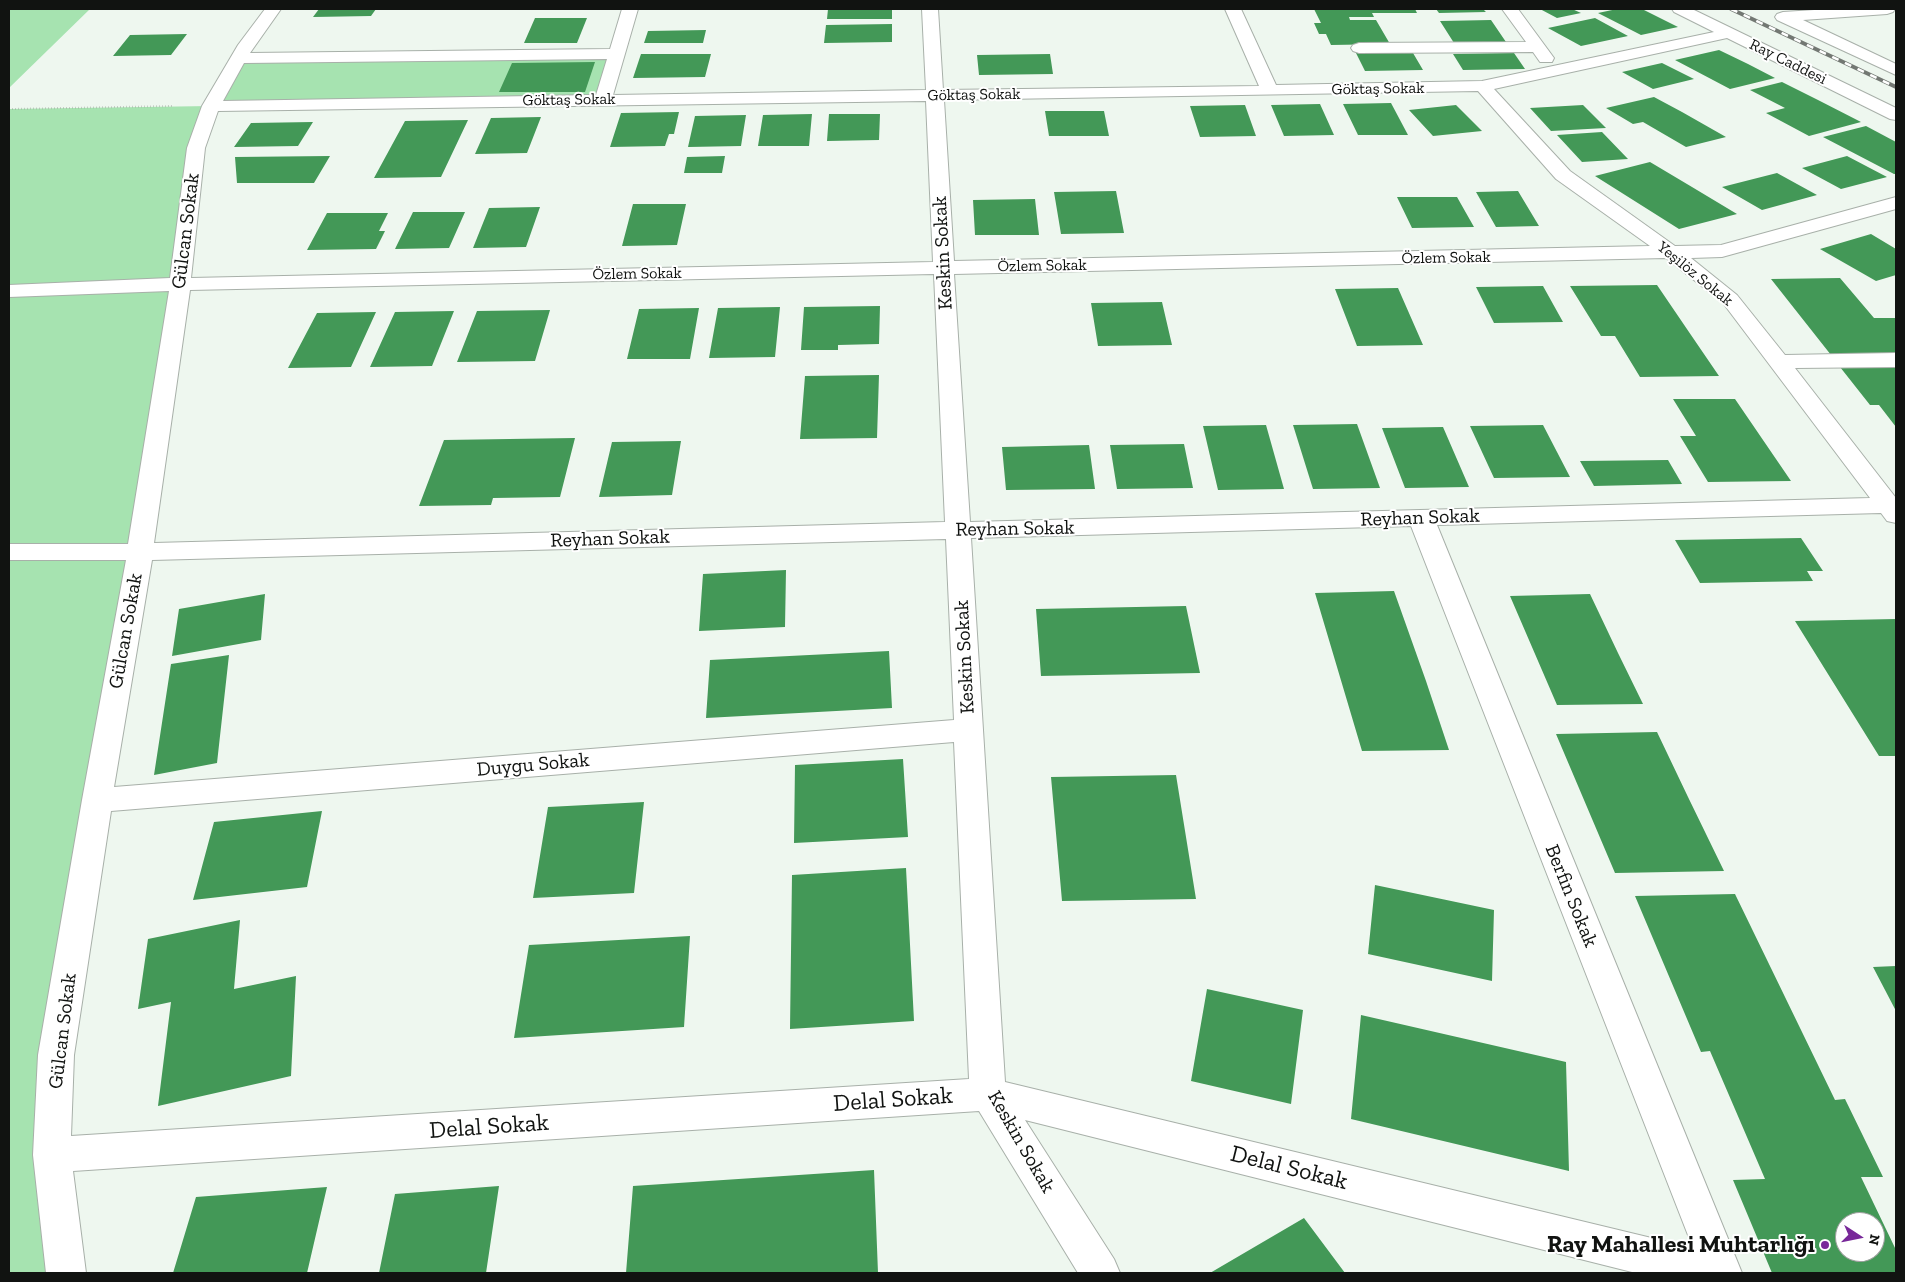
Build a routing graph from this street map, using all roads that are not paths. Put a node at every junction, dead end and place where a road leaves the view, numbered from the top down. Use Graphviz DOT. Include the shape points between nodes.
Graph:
graph roads {
  1 [pos="273,9"];
  2 [pos="630,9"];
  3 [pos="930,9"];
  4 [pos="1233,9"];
  5 [pos="1510,9"];
  6 [pos="1680,9"];
  7 [pos="1887,9"];
  8 [pos="1730,33"];
  9 [pos="1538,47"];
  10 [pos="1359,48"];
  11 [pos="1429,48"];
  12 [pos="617,54"];
  13 [pos="239,58"];
  14 [pos="1896,70"];
  15 [pos="1556,71"];
  16 [pos="1482,86"];
  17 [pos="1458,87"];
  18 [pos="1270,91"];
  19 [pos="935,96"];
  20 [pos="603,99"];
  21 [pos="212,106"];
  22 [pos="1896,115"];
  23 [pos="1896,204"];
  24 [pos="1672,254"];
  25 [pos="944,268"];
  26 [pos="180,284"];
  27 [pos="9,291"];
  28 [pos="1896,360"];
  29 [pos="1778,362"];
  30 [pos="1870,481"];
  31 [pos="1896,481"];
  32 [pos="1893,510"];
  33 [pos="1421,518"];
  34 [pos="958,530"];
  35 [pos="9,552"];
  36 [pos="140,552"];
  37 [pos="969,730"];
  38 [pos="97,800"];
  39 [pos="988,1094"];
  40 [pos="52,1156"];
  41 [pos="66,1273"];
  42 [pos="1100,1273"];
  43 [pos="1713,1273"];
  44 [pos="1722,1273"];
  1 -- 13 [label="street, Gülcan Sokak"];
  2 -- 12 [label="street"];
  3 -- 19 [label="street, Keskin Sokak"];
  4 -- 18 [label="street"];
  5 -- 9 [label="street"];
  6 -- 8 [label="street, Ray Caddesi"];
  7 -- 14 [label="street" via="1782,17"];
  8 -- 15 [label="street, Göktaş Sokak"];
  8 -- 22 [label="street, Ray Caddesi"];
  9 -- 11 [label="street"];
  9 -- 15 [label="street"];
  10 -- 11 [label="street"];
  11 -- 17 [label="street"];
  12 -- 13 [label="street"];
  12 -- 20 [label="street"];
  13 -- 21 [label="street, Gülcan Sokak"];
  15 -- 16 [label="street, Göktaş Sokak"];
  16 -- 17 [label="street, Göktaş Sokak"];
  16 -- 24 [label="street, Yeşilöz Sokak" via="1563,175"];
  17 -- 18 [label="street, Göktaş Sokak"];
  18 -- 19 [label="street, Göktaş Sokak"];
  19 -- 20 [label="street, Göktaş Sokak"];
  19 -- 25 [label="street, Keskin Sokak"];
  20 -- 21 [label="street, Göktaş Sokak"];
  21 -- 26 [label="street, Gülcan Sokak" via="196,148"];
  23 -- 24 [label="street, Özlem Sokak" via="1722,251"];
  24 -- 25 [label="street, Özlem Sokak"];
  24 -- 29 [label="street, Yeşilöz Sokak" via="1730,299"];
  25 -- 26 [label="street, Özlem Sokak"];
  25 -- 34 [label="street, Keskin Sokak"];
  26 -- 27 [label="street, Özlem Sokak"];
  26 -- 36 [label="street, Gülcan Sokak"];
  28 -- 29 [label="street"];
  29 -- 30 [label="street, Yeşilöz Sokak"];
  30 -- 31 [label="street"];
  30 -- 32 [label="street, Yeşilöz Sokak"];
  32 -- 33 [label="street, Reyhan Sokak"];
  33 -- 34 [label="street, Reyhan Sokak"];
  33 -- 44 [label="street, Berfin Sokak"];
  34 -- 36 [label="street, Reyhan Sokak"];
  34 -- 37 [label="street, Keskin Sokak"];
  35 -- 36 [label="street, Reyhan Sokak"];
  36 -- 38 [label="street, Gülcan Sokak"];
  37 -- 38 [label="street, Duygu Sokak"];
  37 -- 39 [label="street, Keskin Sokak"];
  38 -- 40 [label="street, Gülcan Sokak" via="56,1055"];
  39 -- 40 [label="street, Delal Sokak"];
  39 -- 42 [label="street, Keskin Sokak"];
  39 -- 43 [label="street, Delal Sokak"];
  40 -- 41 [label="street, Gülcan Sokak"];
}
